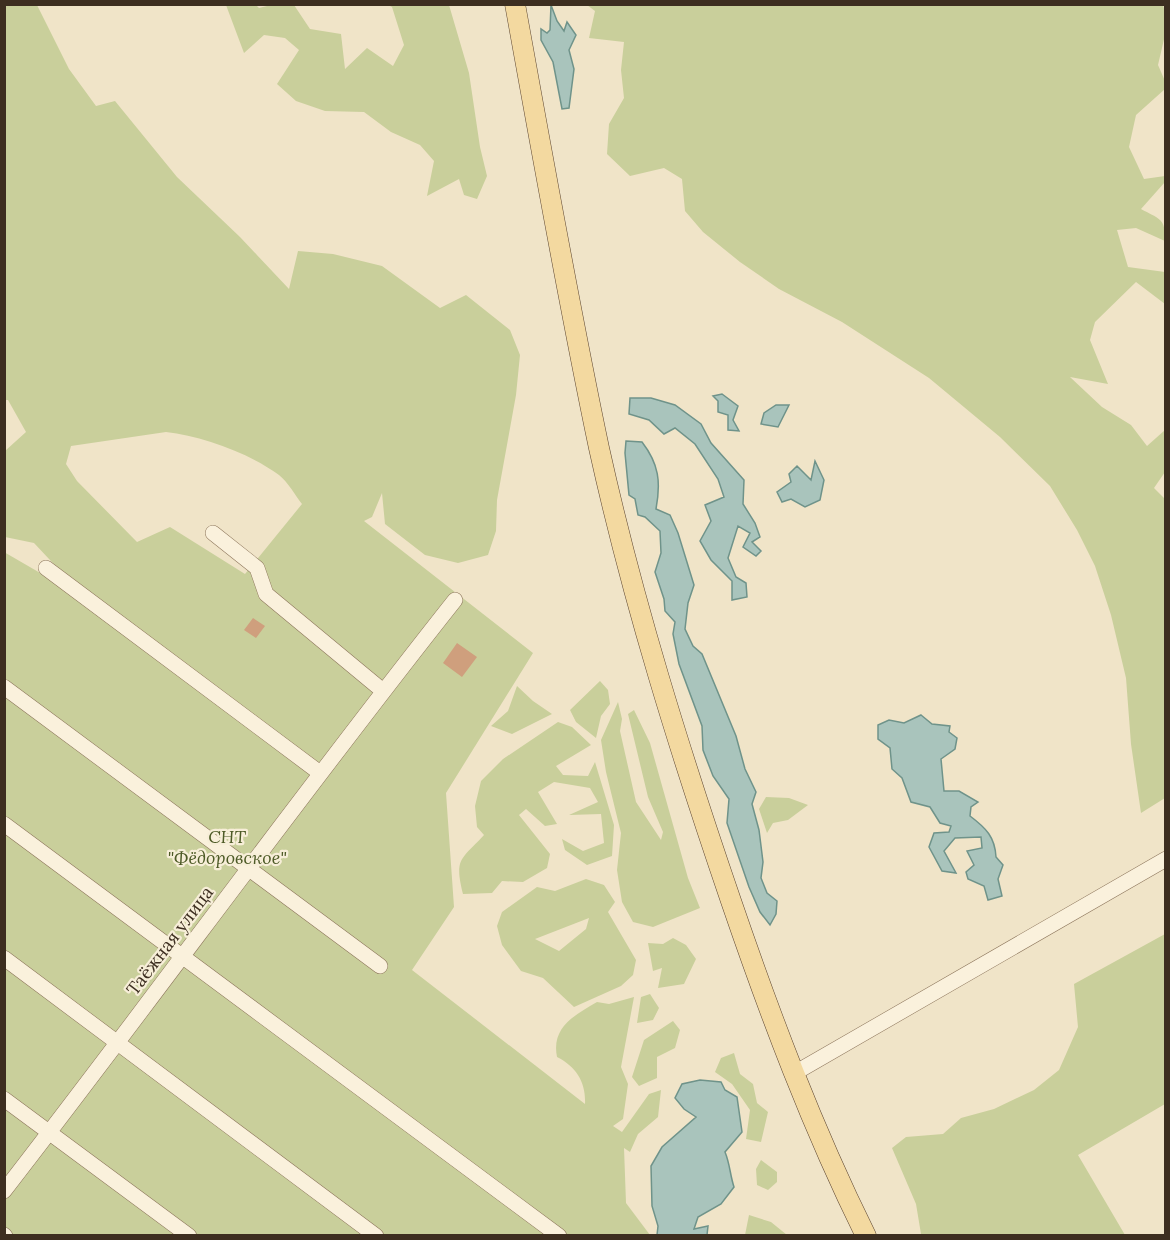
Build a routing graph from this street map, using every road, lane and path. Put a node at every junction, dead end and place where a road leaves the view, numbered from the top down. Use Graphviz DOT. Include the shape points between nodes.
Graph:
graph roads {
  1 [pos="515,4"];
  2 [pos="213,533"];
  3 [pos="46,568"];
  4 [pos="455,600"];
  5 [pos="4,687"];
  6 [pos="383,691"];
  7 [pos="320,773"];
  8 [pos="4,824"];
  9 [pos="1166,859"];
  10 [pos="250,869"];
  11 [pos="182,957"];
  12 [pos="4,958"];
  13 [pos="380,966"];
  14 [pos="118,1043"];
  15 [pos="793,1074"];
  16 [pos="4,1099"];
  17 [pos="50,1132"];
  18 [pos="4,1191"];
  19 [pos="189,1236"];
  20 [pos="376,1236"];
  21 [pos="559,1236"];
  22 [pos="866,1236"];
  1 -- 15 [label="main road" via="600,450 648,642 707,830"];
  2 -- 6 [label="street" via="257,568 267,594"];
  3 -- 7 [label="street"];
  4 -- 6 [label="street, Таёжная улица"];
  5 -- 10 [label="street"];
  6 -- 7 [label="street, Таёжная улица"];
  7 -- 10 [label="street, Таёжная улица"];
  8 -- 11 [label="street"];
  9 -- 15 [label="street"];
  10 -- 11 [label="street, Таёжная улица"];
  10 -- 13 [label="street"];
  11 -- 14 [label="street, Таёжная улица"];
  11 -- 21 [label="street"];
  12 -- 14 [label="street"];
  14 -- 17 [label="street, Таёжная улица"];
  14 -- 20 [label="street"];
  15 -- 22 [label="main road"];
  16 -- 17 [label="street"];
  17 -- 18 [label="street, Таёжная улица"];
  17 -- 19 [label="street"];
}
